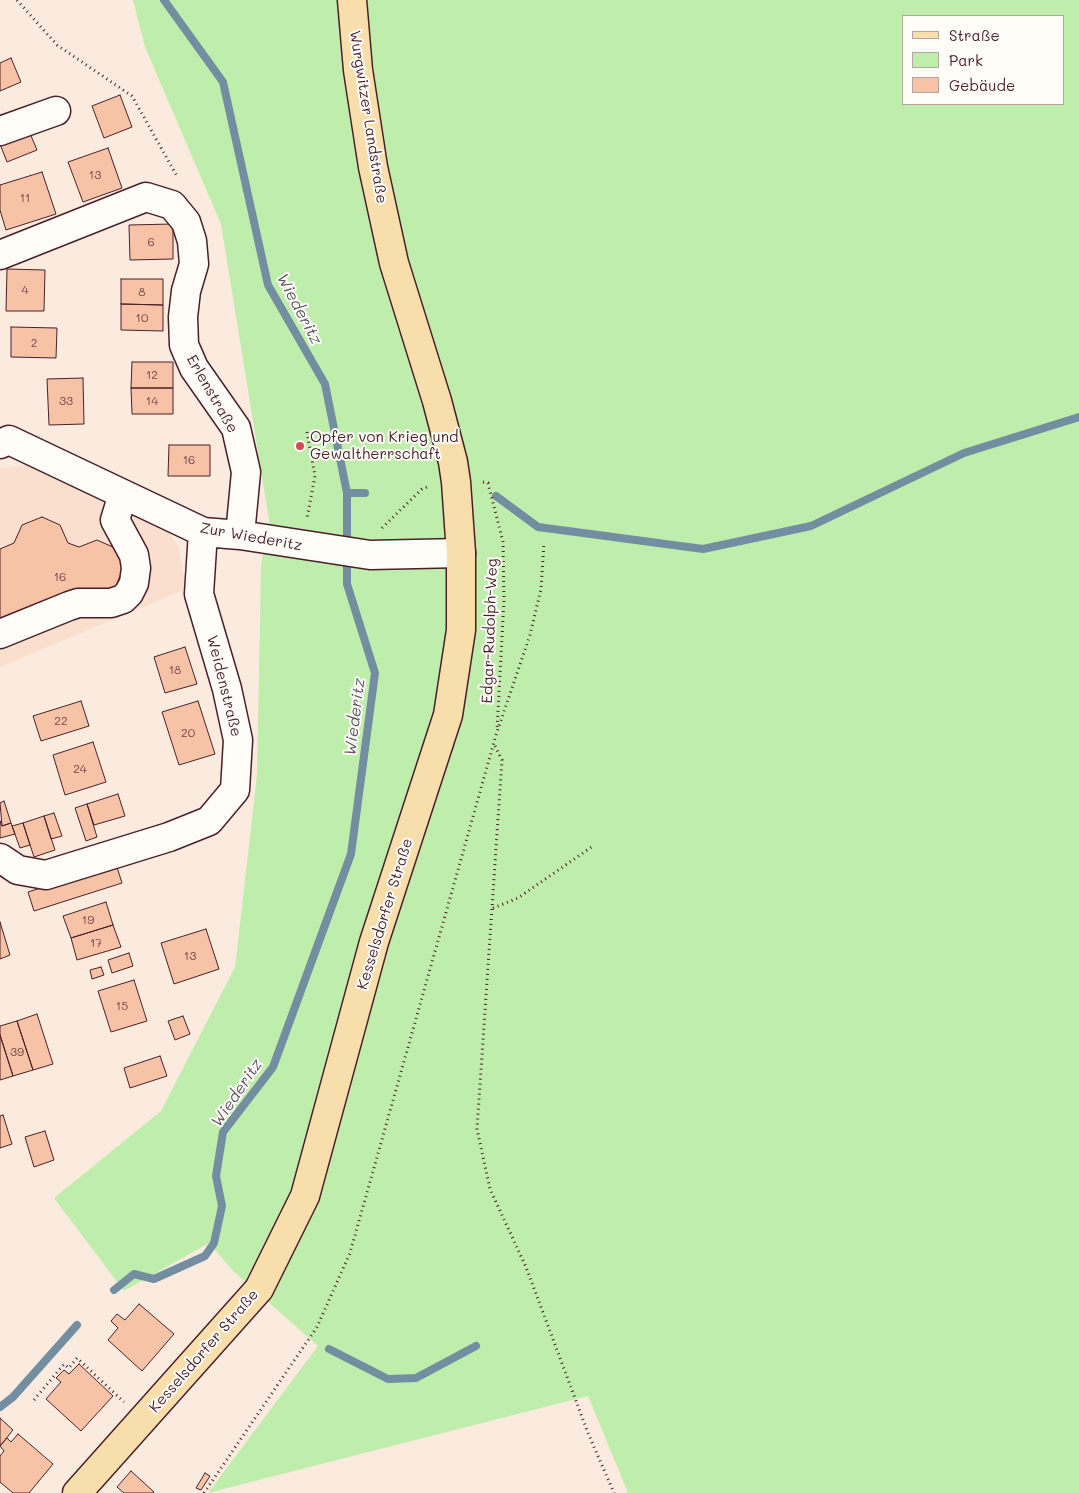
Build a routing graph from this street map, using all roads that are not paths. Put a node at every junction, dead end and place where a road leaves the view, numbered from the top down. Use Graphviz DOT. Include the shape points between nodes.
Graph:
graph roads {
  1 [pos="352,0"];
  2 [pos="56,111"];
  3 [pos="0,131"];
  4 [pos="0,255"];
  5 [pos="394,264"];
  6 [pos="3,434"];
  7 [pos="123,494"];
  8 [pos="203,532"];
  9 [pos="240,535"];
  10 [pos="461,553"];
  11 [pos="0,634"];
  12 [pos="0,858"];
  13 [pos="77,1493"];
  1 -- 5 [label="main road, Wurgwitzer Landstraße" via="358,70 373,167"];
  2 -- 3 [label="street"];
  4 -- 9 [label="street, Erlenstraße" via="146,197 172,204 186,222 194,264 186,291 184,344 194,368 236,428 246,472"];
  5 -- 10 [label="main road, Kesselsdorfer Straße" via="453,462"];
  6 -- 7 [label="street, Zur Wiederitz"];
  7 -- 8 [label="street, Zur Wiederitz"];
  7 -- 11 [label="street" via="115,520 134,556 135,576 129,594 111,603 69,606"];
  8 -- 9 [label="street, Zur Wiederitz"];
  8 -- 12 [label="street, Weidenstraße" via="199,594 227,689 238,740 235,790 209,821 169,837 46,875 18,870"];
  9 -- 10 [label="street, Zur Wiederitz" via="320,549 374,543"];
  10 -- 13 [label="main road, Kesselsdorfer Straße" via="460,630 448,715 374,942 305,1196 259,1289"];
}
